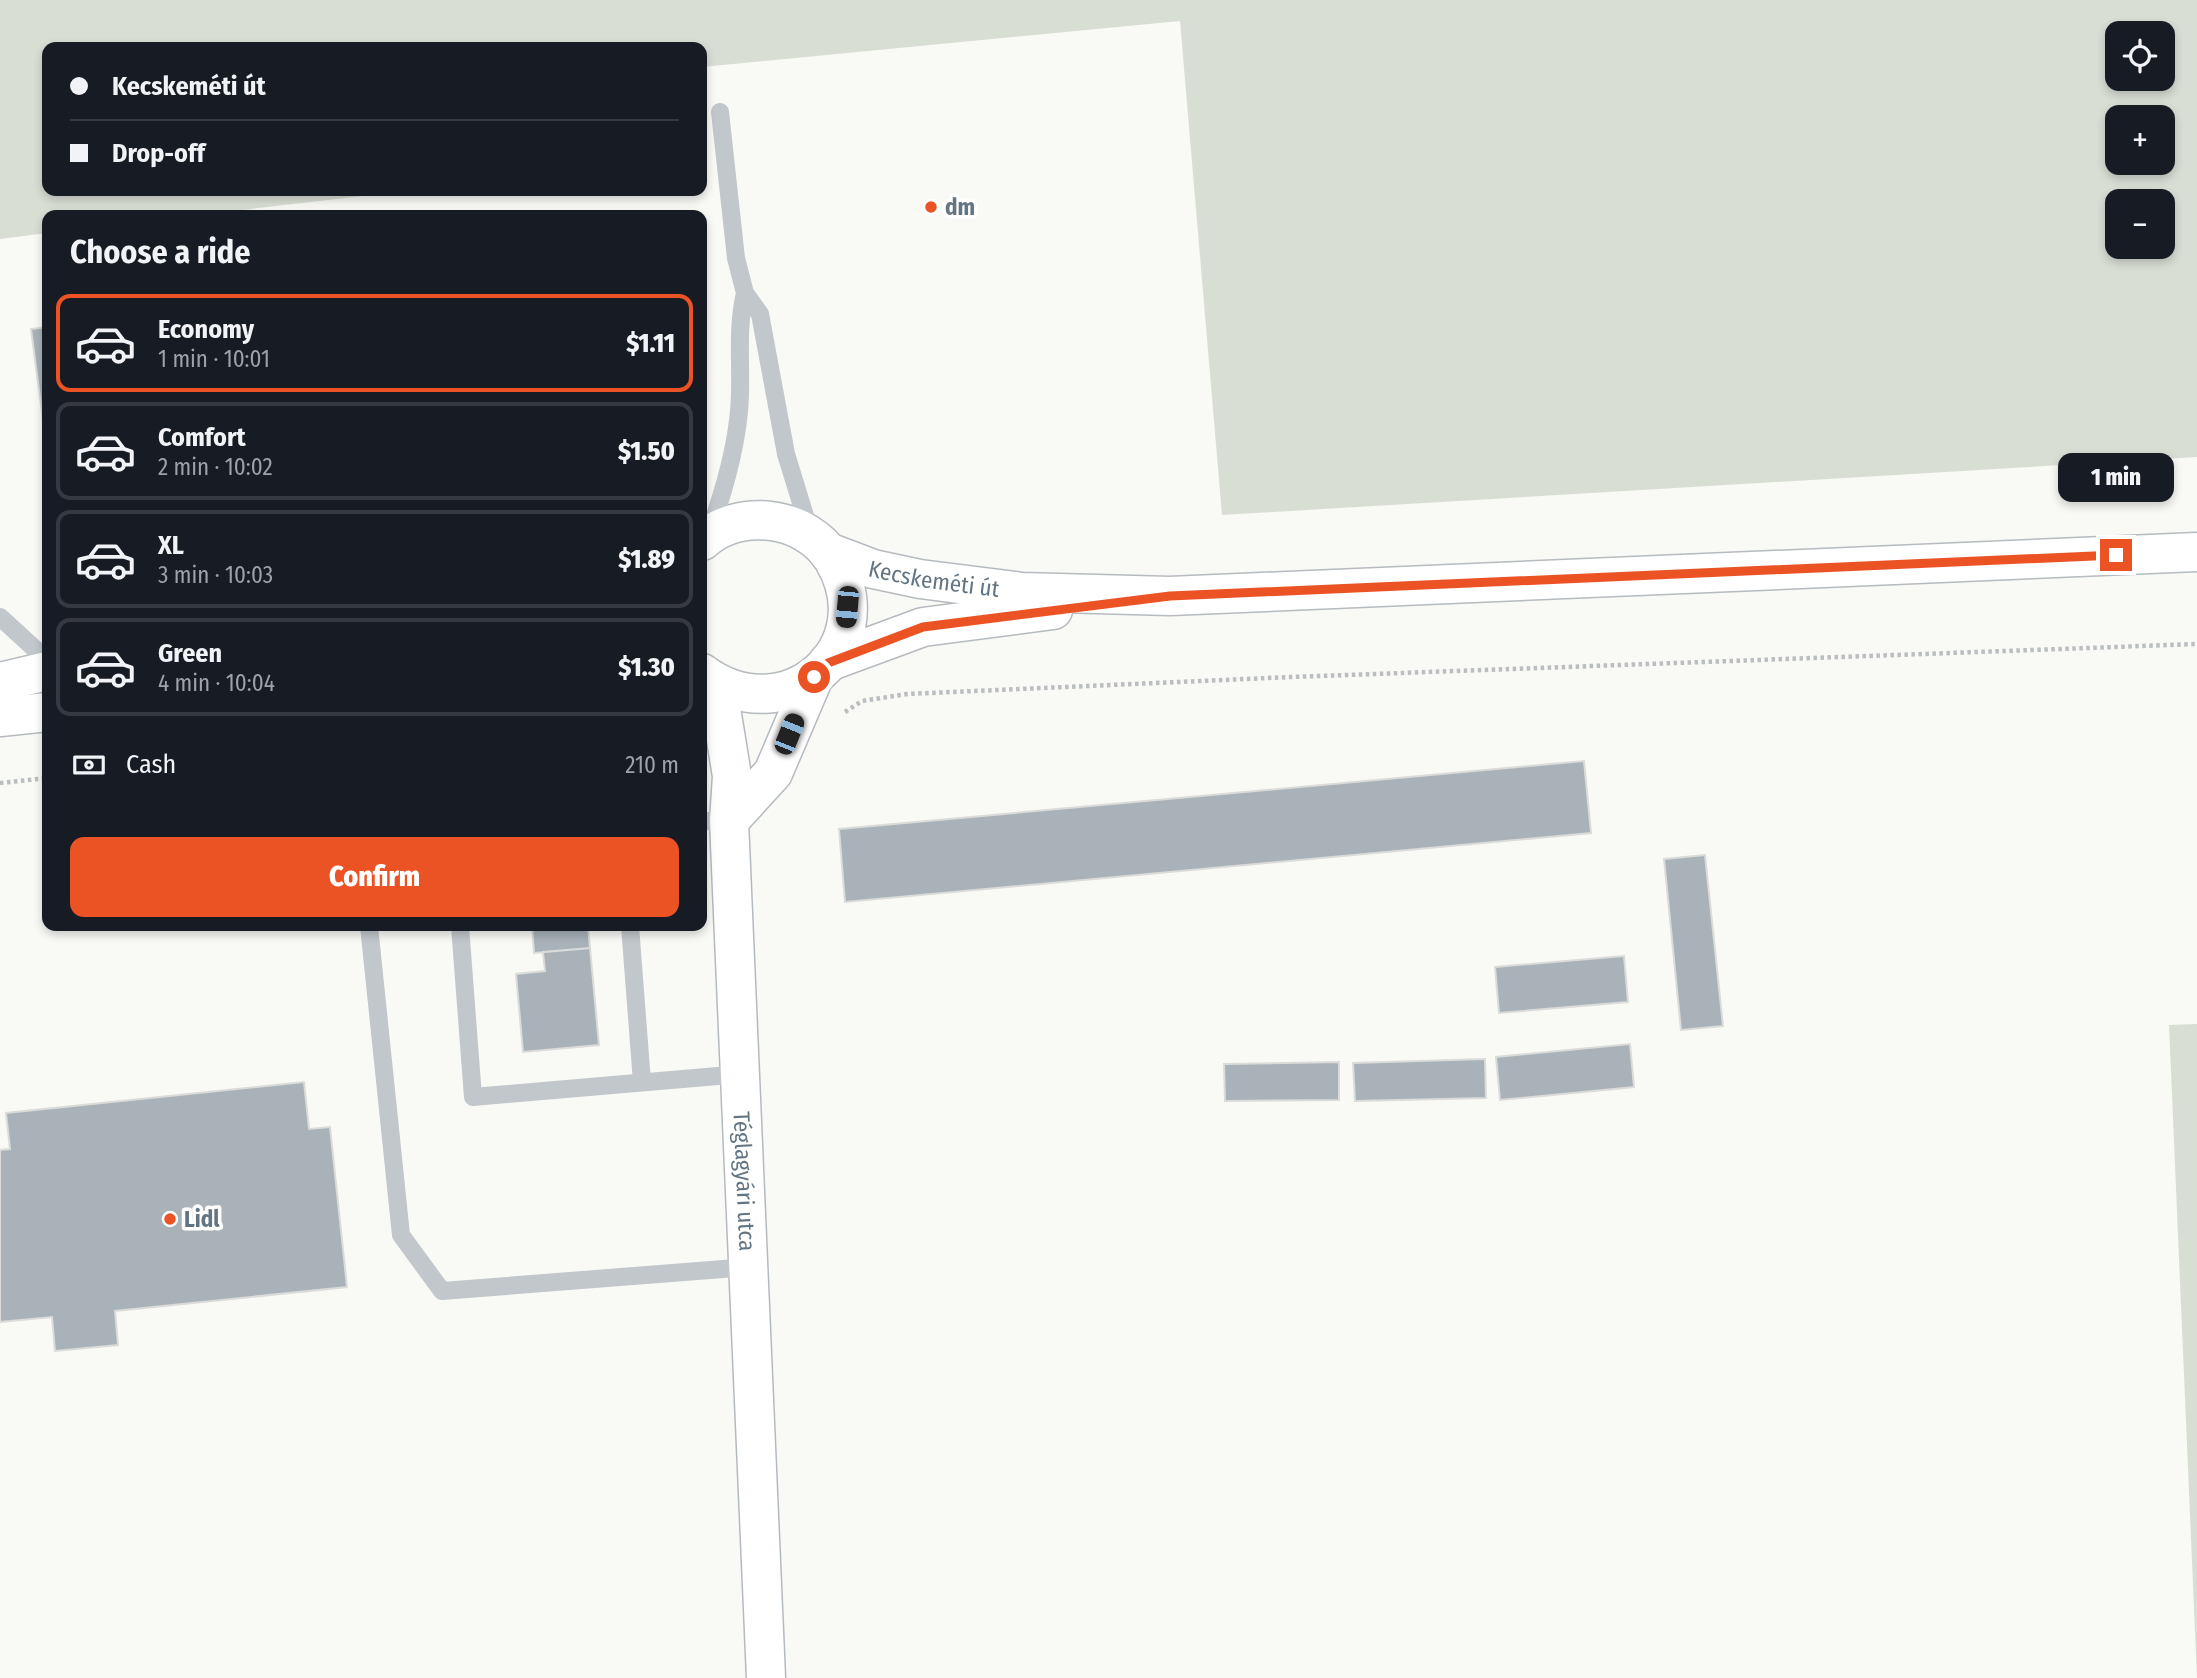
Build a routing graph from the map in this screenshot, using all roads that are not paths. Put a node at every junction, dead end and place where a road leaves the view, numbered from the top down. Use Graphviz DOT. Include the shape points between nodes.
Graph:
graph roads {
  1 [pos="720,112"];
  2 [pos="745,293"];
  3 [pos="707,533"];
  4 [pos="707,537"];
  5 [pos="819,544"];
  6 [pos="2197,552"];
  7 [pos="1170,596"];
  8 [pos="0,617"];
  9 [pos="42,655"];
  10 [pos="821,670"];
  11 [pos="42,672"];
  12 [pos="709,679"];
  13 [pos="0,682"];
  14 [pos="42,713"];
  15 [pos="0,717"];
  16 [pos="715,821"];
  17 [pos="370,931"];
  18 [pos="460,931"];
  19 [pos="630,931"];
  20 [pos="741,1074"];
  21 [pos="642,1082"];
  22 [pos="749,1267"];
  23 [pos="766,1678"];
  1 -- 2 [label="lane" via="736,258"];
  2 -- 3 [label="lane" via="740,316 740,397 722,497"];
  2 -- 5 [label="lane" via="760,314 786,454"];
  4 -- 5 [label="main road, Kecskeméti út" via="724,526 759,519 795,527"];
  5 -- 7 [label="main road, Kecskeméti út" via="873,569 958,584 1022,592"];
  5 -- 10 [label="main road, Kecskeméti út" via="838,569 847,607 839,646"];
  6 -- 7 [label="main road, Kecskeméti út"];
  7 -- 10 [label="main road, Kecskeméti út" via="923,627"];
  8 -- 9 [label="lane"];
  10 -- 12 [label="main road, Kecskeméti út" via="796,688 766,695 735,692"];
  10 -- 16 [label="main road" via="773,773"];
  11 -- 13 [label="main road"];
  12 -- 16 [label="main road, Téglagyári utca" via="732,776"];
  14 -- 15 [label="main road"];
  16 -- 20 [label="main road, Téglagyári utca"];
  17 -- 22 [label="lane" via="401,1235 442,1291"];
  18 -- 21 [label="lane" via="473,1097"];
  19 -- 21 [label="lane"];
  20 -- 21 [label="lane"];
  20 -- 22 [label="main road, Téglagyári utca"];
  22 -- 23 [label="main road, Téglagyári utca"];
}
